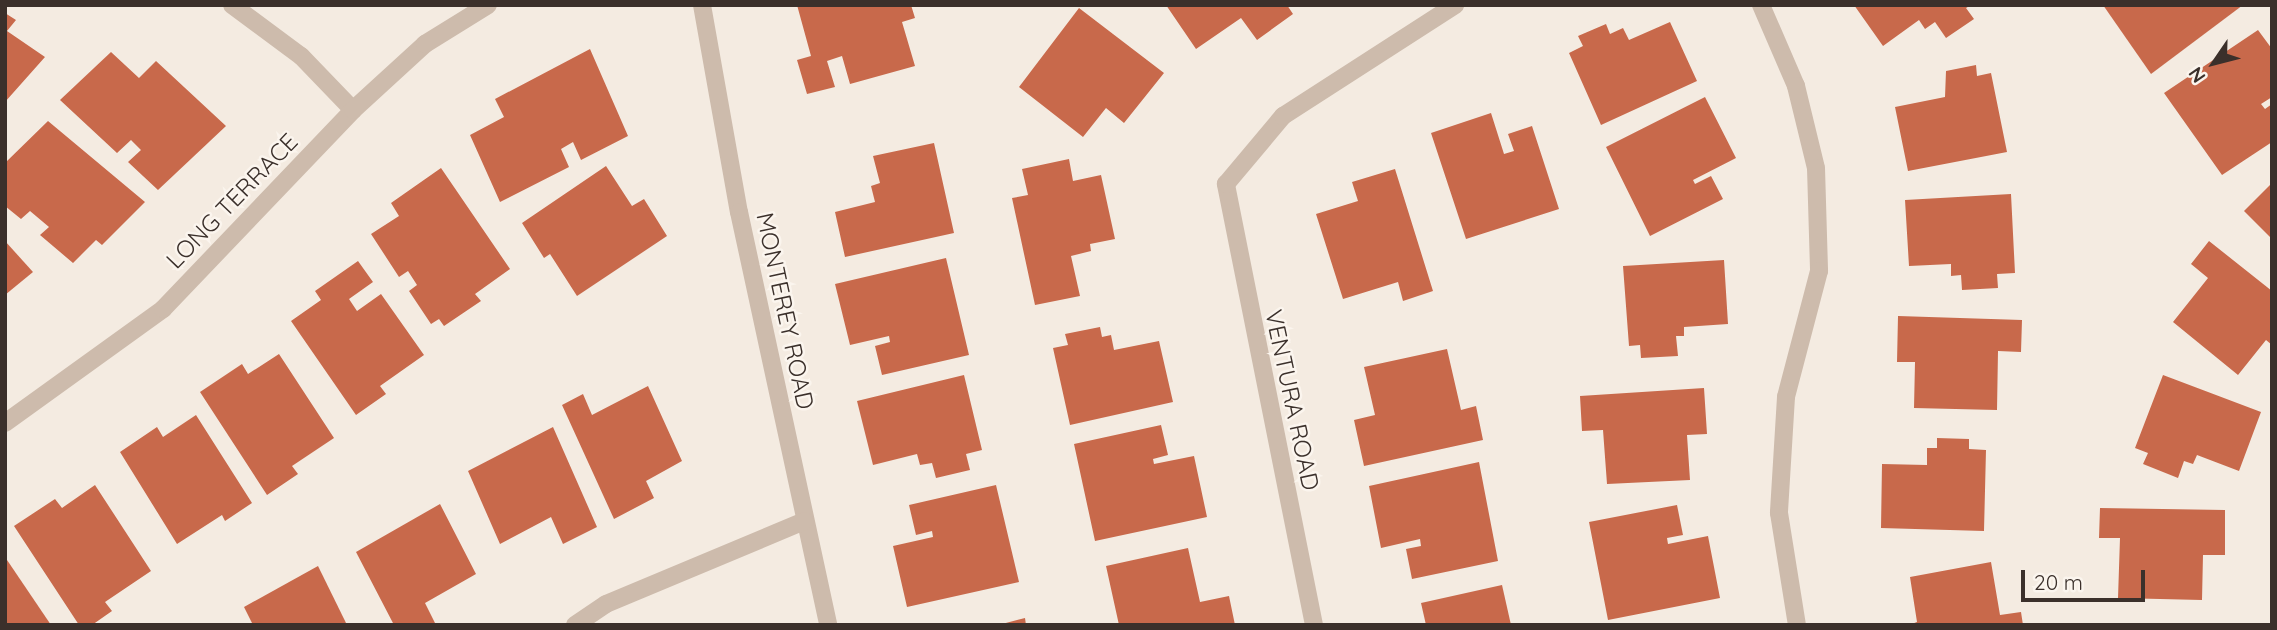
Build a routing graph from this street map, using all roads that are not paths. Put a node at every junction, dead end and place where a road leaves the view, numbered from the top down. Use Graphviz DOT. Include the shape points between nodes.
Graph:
graph roads {
  1 [pos="232,5"];
  2 [pos="488,5"];
  3 [pos="702,5"];
  4 [pos="1455,5"];
  5 [pos="1761,5"];
  6 [pos="353,110"];
  7 [pos="5,423"];
  8 [pos="804,521"];
  9 [pos="575,625"];
  10 [pos="828,625"];
  11 [pos="1314,625"];
  12 [pos="1797,625"];
  1 -- 6 [label="street" via="302,56"];
  2 -- 6 [label="street, LONG TERRACE" via="425,44"];
  3 -- 8 [label="street, MONTEREY ROAD" via="739,212"];
  4 -- 11 [label="street, VENTURA ROAD" via="1283,116 1226,184"];
  5 -- 12 [label="street" via="1796,86 1816,168 1819,271 1786,397 1779,513"];
  6 -- 7 [label="street, LONG TERRACE" via="163,309"];
  8 -- 9 [label="street" via="606,604"];
  8 -- 10 [label="street, MONTEREY ROAD"];
}
